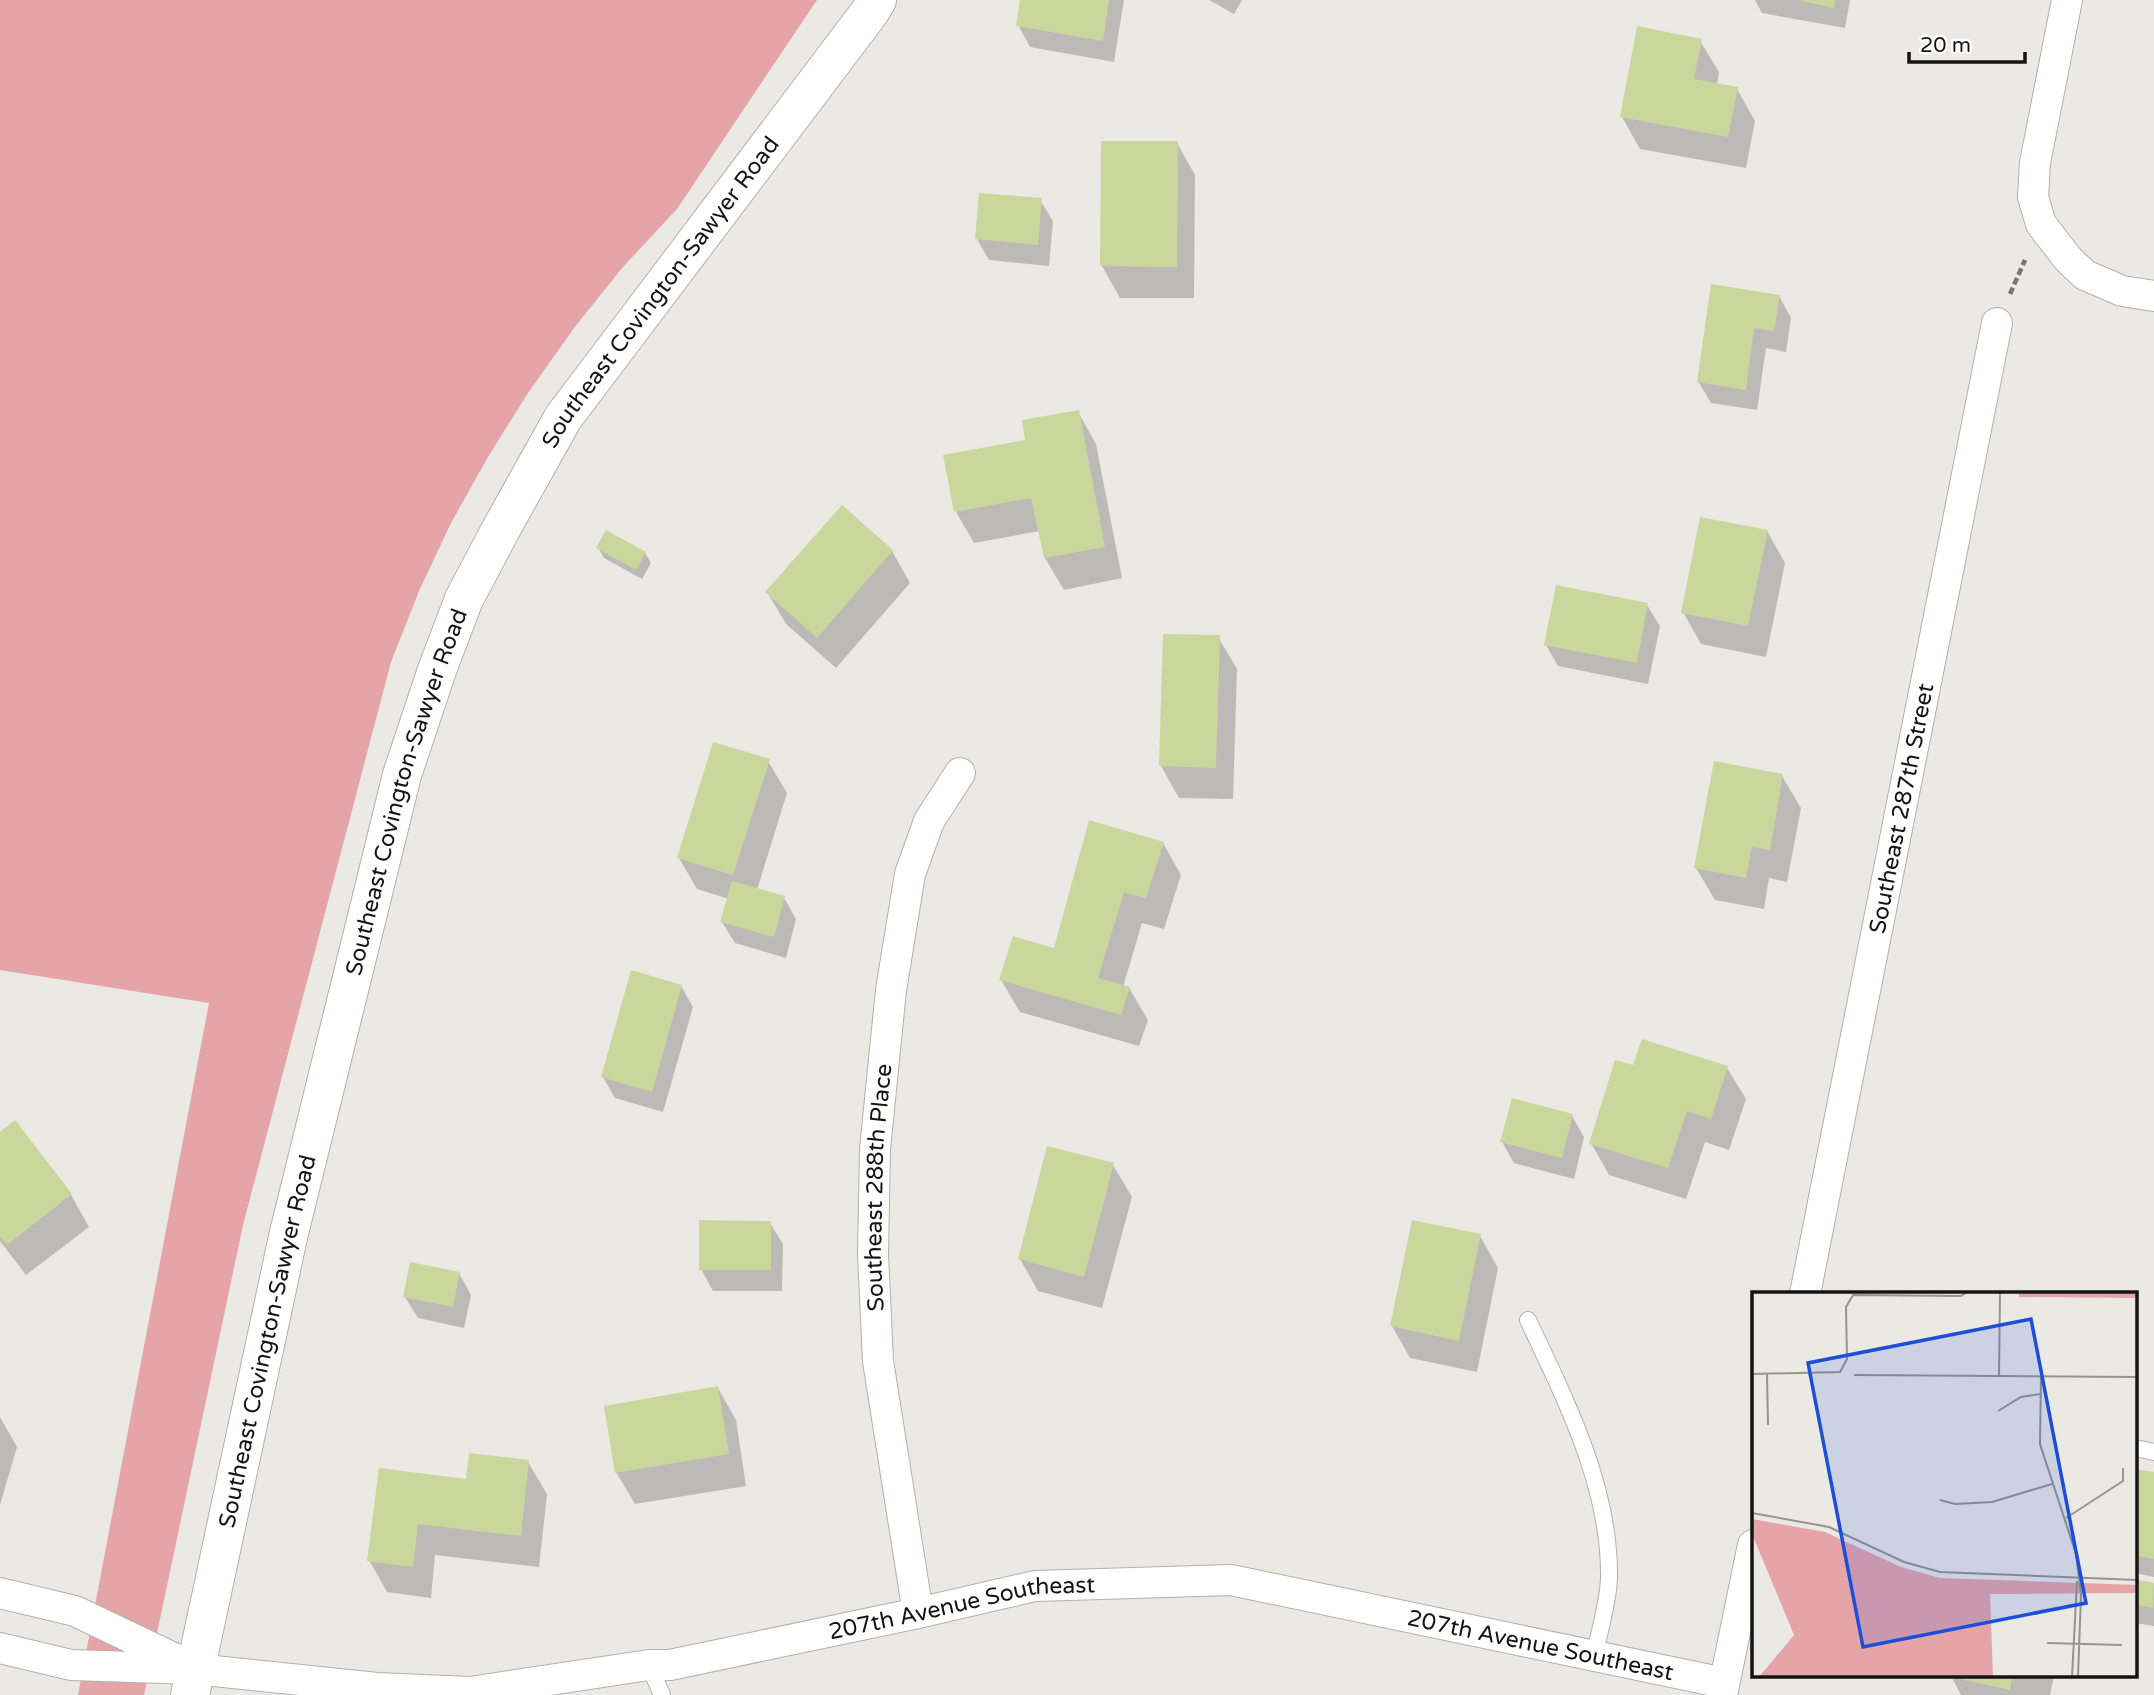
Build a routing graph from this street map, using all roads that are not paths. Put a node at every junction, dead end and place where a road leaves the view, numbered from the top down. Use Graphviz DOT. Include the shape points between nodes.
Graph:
graph roads {
  1 [pos="877,0"];
  2 [pos="2067,0"];
  3 [pos="2154,296"];
  4 [pos="1997,323"];
  5 [pos="960,773"];
  6 [pos="1805,1292"];
  7 [pos="1528,1320"];
  8 [pos="2136,1448"];
  9 [pos="2154,1451"];
  10 [pos="1752,1550"];
  11 [pos="0,1593"];
  12 [pos="918,1613"];
  13 [pos="0,1648"];
  14 [pos="1594,1656"];
  15 [pos="649,1665"];
  16 [pos="193,1682"];
  17 [pos="1723,1689"];
  18 [pos="662,1695"];
  1 -- 16 [label="street, Southeast Covington-Sawyer Road" via="563,418 464,599 399,788 288,1237"];
  2 -- 3 [label="street" via="2035,163 2033,197 2041,224 2085,275 2122,291"];
  4 -- 6 [label="street, Southeast 287th Street"];
  5 -- 12 [label="street, Southeast 288th Place" via="929,821 909,874 891,990 875,1150 878,1361"];
  7 -- 14 [label="lane" via="1574,1418 1603,1510 1609,1579"];
  8 -- 9 [label="lane"];
  10 -- 17 [label="street"];
  11 -- 16 [label="street, 207th Avenue Southeast" via="75,1611"];
  12 -- 14 [label="street, 207th Avenue Southeast" via="1035,1586 1231,1580"];
  12 -- 15 [label="street, 207th Avenue Southeast" via="670,1665"];
  13 -- 16 [label="street, 207th Avenue Southeast" via="71,1665"];
  14 -- 17 [label="street, 207th Avenue Southeast"];
  15 -- 16 [label="street, 207th Avenue Southeast" via="470,1692"];
  15 -- 18 [label="lane"];
}
